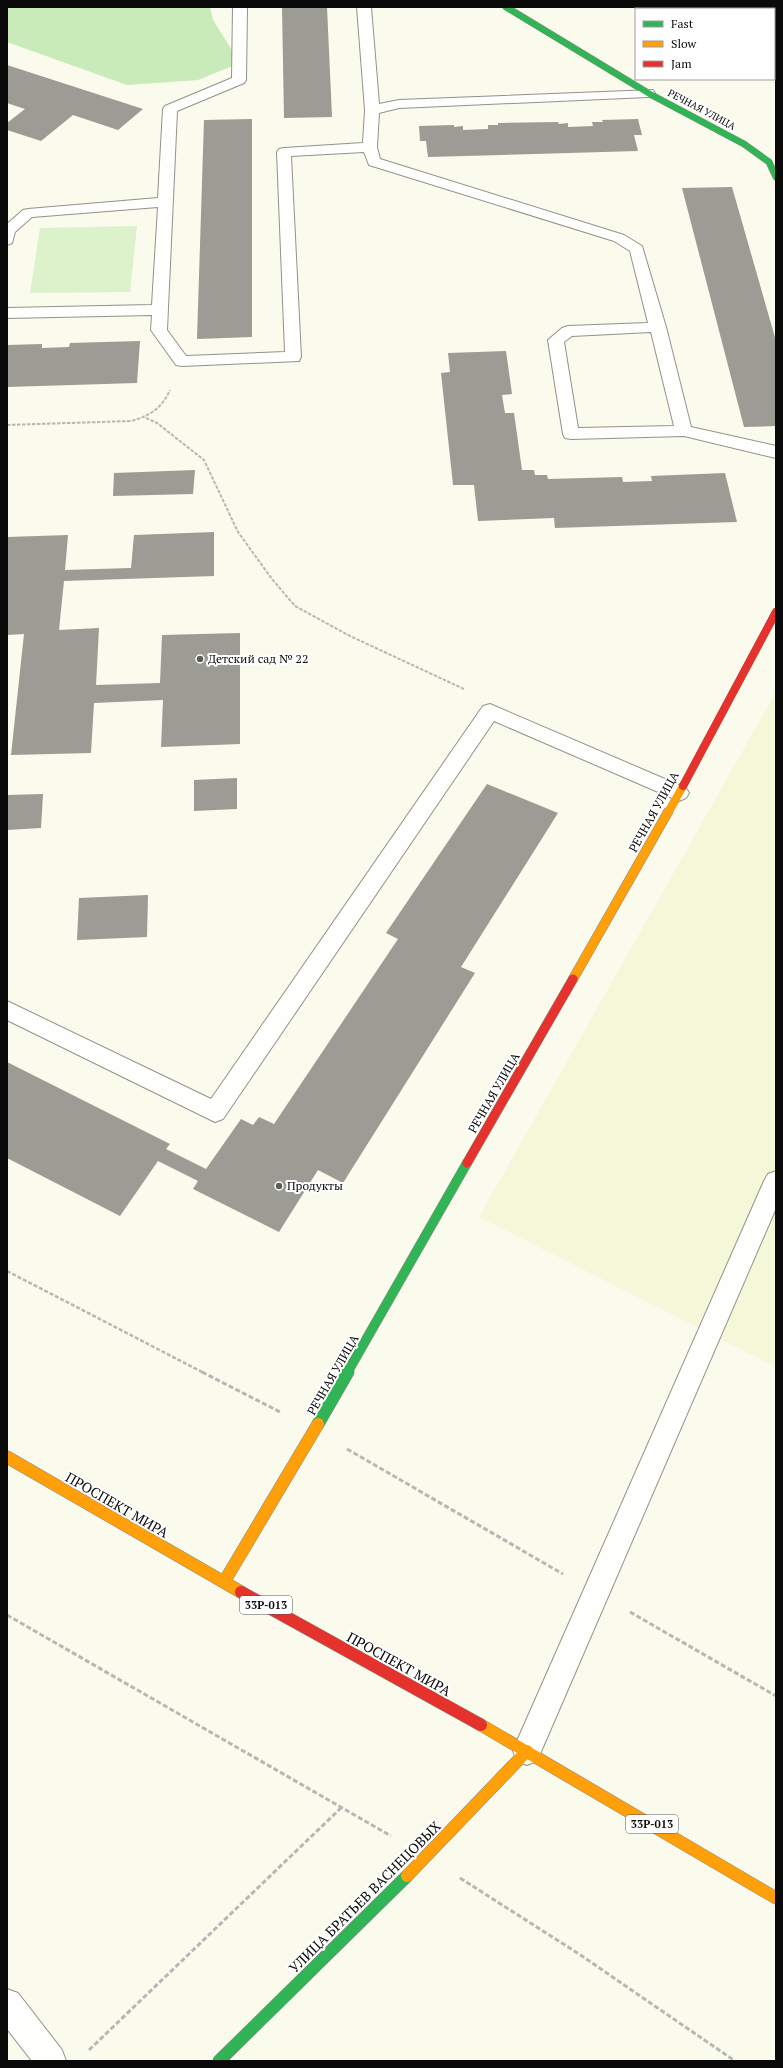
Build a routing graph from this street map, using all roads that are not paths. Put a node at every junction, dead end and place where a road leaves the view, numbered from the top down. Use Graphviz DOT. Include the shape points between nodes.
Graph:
graph roads {
  1 [pos="240,7"];
  2 [pos="364,7"];
  3 [pos="506,7"];
  4 [pos="648,93"];
  5 [pos="372,110"];
  6 [pos="370,147"];
  7 [pos="776,177"];
  8 [pos="166,202"];
  9 [pos="7,240"];
  10 [pos="160,310"];
  11 [pos="7,313"];
  12 [pos="658,327"];
  13 [pos="684,431"];
  14 [pos="776,452"];
  15 [pos="776,612"];
  16 [pos="679,793"];
  17 [pos="7,1010"];
  18 [pos="776,1181"];
  19 [pos="7,1457"];
  20 [pos="224,1582"];
  21 [pos="527,1751"];
  22 [pos="776,1898"];
  23 [pos="7,2004"];
  24 [pos="51,2061"];
  25 [pos="219,2061"];
  1 -- 8 [label="lane" via="239,80 170,109"];
  2 -- 5 [label="lane"];
  3 -- 4 [label="street, РЕЧНАЯ УЛИЦА"];
  4 -- 5 [label="lane" via="399,104"];
  4 -- 7 [label="street, РЕЧНАЯ УЛИЦА" via="744,144 769,162"];
  5 -- 6 [label="lane"];
  6 -- 10 [label="lane" via="284,152 293,357 182,360 160,330"];
  6 -- 12 [label="lane" via="374,162 619,238 637,249"];
  8 -- 9 [label="lane" via="28,213 8,231"];
  8 -- 10 [label="lane"];
  10 -- 11 [label="lane"];
  12 -- 13 [label="lane"];
  12 -- 13 [label="lane" via="568,331 556,340 571,434"];
  13 -- 14 [label="lane"];
  15 -- 16 [label="street, РЕЧНАЯ УЛИЦА"];
  16 -- 17 [label="lane" via="490,711 215,1112"];
  16 -- 20 [label="street, РЕЧНАЯ УЛИЦА" via="315,1430"];
  18 -- 21 [label="lane"];
  19 -- 20 [label="street, ПРОСПЕКТ МИРА / 33Р-013"];
  20 -- 21 [label="street, ПРОСПЕКТ МИРА / 33Р-013"];
  21 -- 22 [label="street, ПРОСПЕКТ МИРА / 33Р-013"];
  21 -- 25 [label="street, УЛИЦА БРАТЬЕВ ВАСНЕЦОВЫХ" via="426,1857"];
  23 -- 24 [label="lane"];
}
